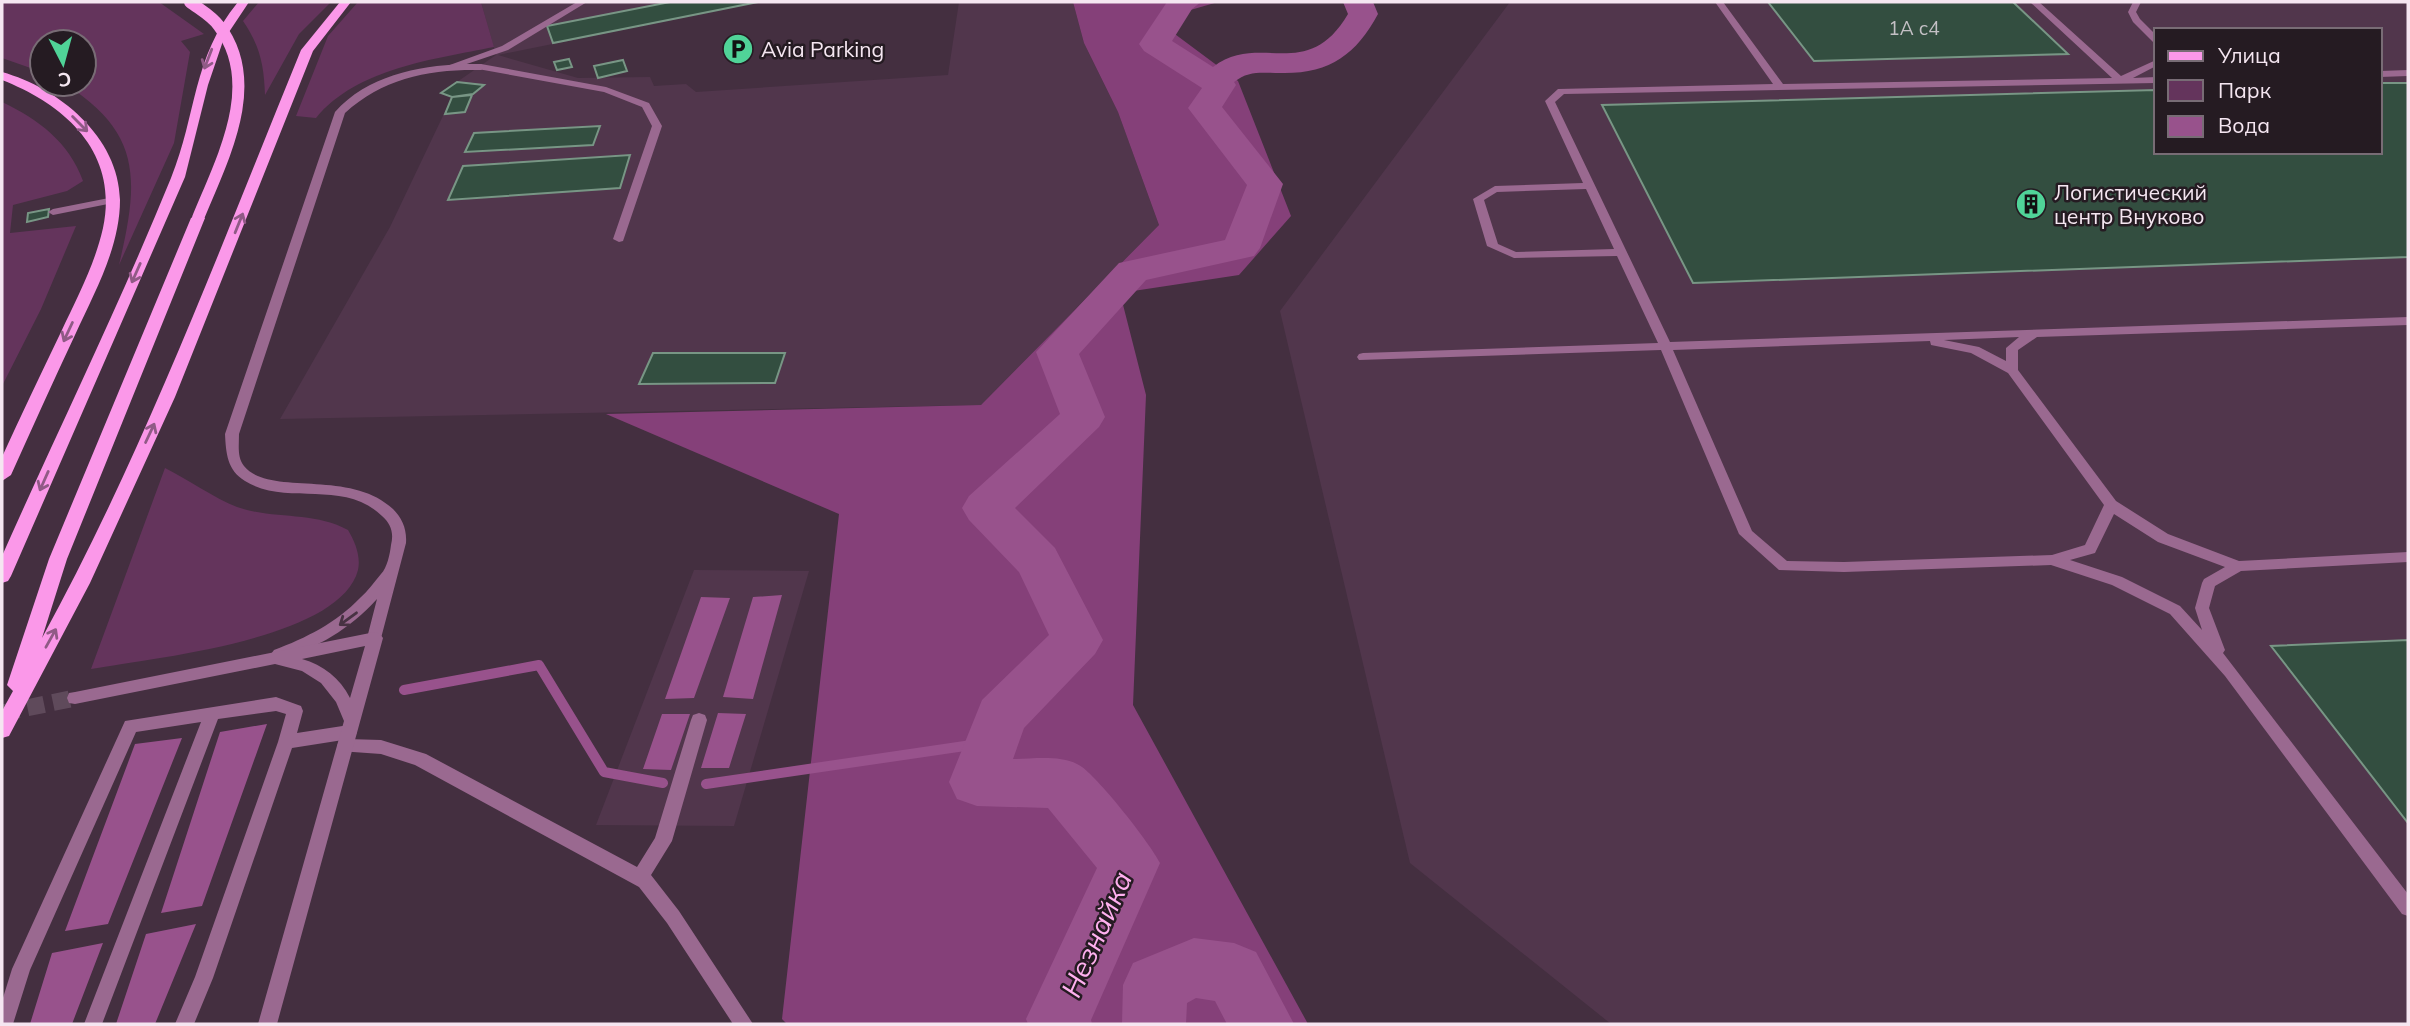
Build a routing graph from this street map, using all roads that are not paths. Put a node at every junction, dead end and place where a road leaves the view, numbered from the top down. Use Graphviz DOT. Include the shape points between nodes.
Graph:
graph roads {
  1 [pos="190,2"];
  2 [pos="244,2"];
  3 [pos="346,2"];
  4 [pos="583,2"];
  5 [pos="1719,2"];
  6 [pos="2034,2"];
  7 [pos="2137,2"];
  8 [pos="2154,38"];
  9 [pos="2154,64"];
  10 [pos="452,66"];
  11 [pos="2408,73"];
  12 [pos="2382,74"];
  13 [pos="2,76"];
  14 [pos="2120,80"];
  15 [pos="2154,80"];
  16 [pos="1780,87"];
  17 [pos="1590,186"];
  18 [pos="114,200"];
  19 [pos="53,212"];
  20 [pos="619,239"];
  21 [pos="1621,252"];
  22 [pos="2408,321"];
  23 [pos="2034,333"];
  24 [pos="1913,338"];
  25 [pos="1666,347"];
  26 [pos="1363,357"];
  27 [pos="2012,370"];
  28 [pos="2,475"];
  29 [pos="2111,505"];
  30 [pos="2408,557"];
  31 [pos="2051,560"];
  32 [pos="2238,566"];
  33 [pos="393,568"];
  34 [pos="2,576"];
  35 [pos="375,638"];
  36 [pos="251,663"];
  37 [pos="2231,672"];
  38 [pos="75,698"];
  39 [pos="212,714"];
  40 [pos="699,720"];
  41 [pos="4,725"];
  42 [pos="349,733"];
  43 [pos="286,742"];
  44 [pos="640,878"];
  45 [pos="2408,908"];
  46 [pos="4,1024"];
  47 [pos="93,1024"];
  48 [pos="184,1024"];
  49 [pos="267,1024"];
  50 [pos="744,1024"];
  1 -- 41 [label="main road, bridge" via="227,33 238,58 238,105 198,218 58,559"];
  2 -- 34 [label="main road, one-way" via="208,57 195,124 178,177"];
  41 -- 3 [label="main road, one-way" via="81,583 167,397 307,50"];
  4 -- 10 [label="street" via="505,48"];
  5 -- 16 [label="street"];
  6 -- 14 [label="street"];
  7 -- 8 [label="street" via="2132,12"];
  9 -- 14 [label="street"];
  10 -- 20 [label="street" via="606,90 646,105 657,126"];
  10 -- 33 [label="street" via="400,77 366,92 340,112 230,446 244,473 259,483 344,490 382,507 395,520 400,534"];
  11 -- 12 [label="street"];
  13 -- 18 [label="main road, one-way" via="51,99 94,137 109,165"];
  14 -- 15 [label="street"];
  14 -- 16 [label="street"];
  16 -- 17 [label="street" via="1561,91 1550,102"];
  17 -- 21 [label="street"];
  17 -- 21 [label="street" via="1495,189 1486,194 1478,200 1493,246 1514,255"];
  18 -- 19 [label="street"];
  18 -- 28 [label="main road, one-way" via="96,273"];
  21 -- 25 [label="street"];
  22 -- 23 [label="street"];
  23 -- 24 [label="street"];
  23 -- 27 [label="street" via="2012,348"];
  24 -- 25 [label="street"];
  24 -- 27 [label="street" via="1975,350"];
  25 -- 26 [label="street"];
  25 -- 31 [label="street" via="1746,534 1784,566"];
  27 -- 29 [label="street"];
  29 -- 31 [label="street" via="2090,549"];
  29 -- 32 [label="street" via="2163,538"];
  30 -- 32 [label="street"];
  31 -- 37 [label="street" via="2117,581 2175,610"];
  32 -- 37 [label="street" via="2209,583 2202,608 2211,641"];
  33 -- 35 [label="street"];
  33 -- 36 [label="street, one-way" via="369,601 339,625 297,647"];
  35 -- 36 [label="street"];
  35 -- 42 [label="street"];
  36 -- 38 [label="street"];
  36 -- 42 [label="street" via="287,661 323,675 340,691"];
  37 -- 45 [label="street"];
  39 -- 43 [label="street" via="276,704 295,711"];
  39 -- 46 [label="street" via="131,726 21,969"];
  39 -- 47 [label="street"];
  40 -- 44 [label="street" via="663,841"];
  42 -- 43 [label="street"];
  42 -- 44 [label="street" via="419,759"];
  42 -- 49 [label="street"];
  43 -- 48 [label="street"];
  44 -- 50 [label="street" via="673,917"];
}
